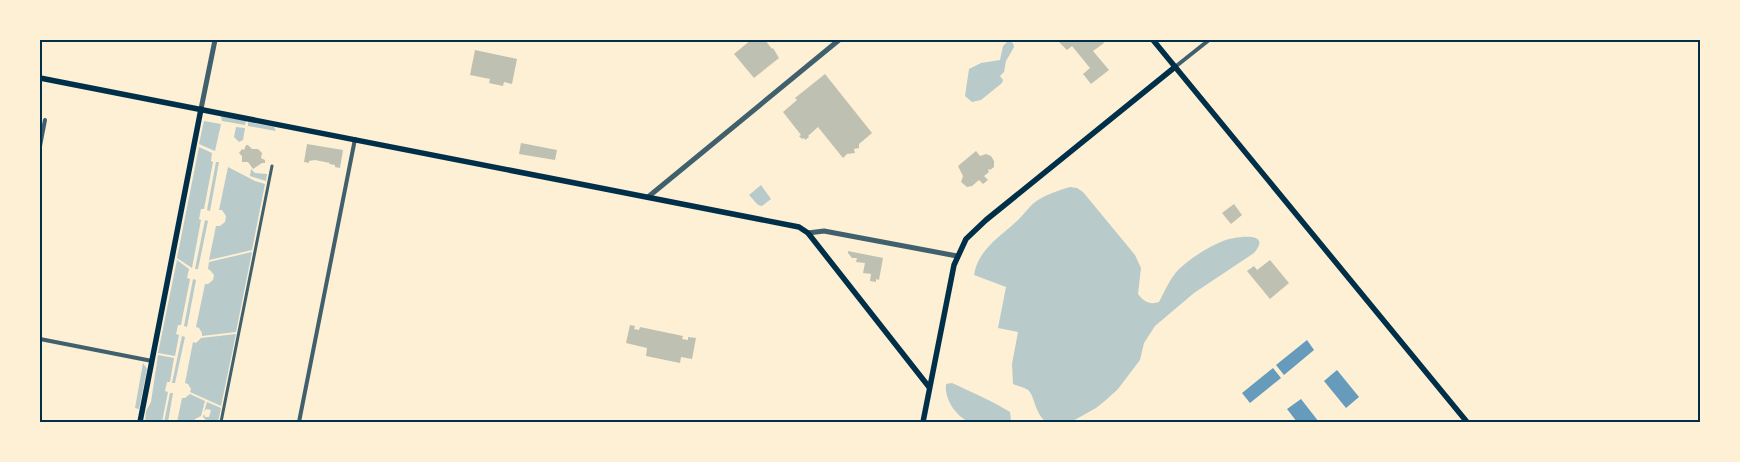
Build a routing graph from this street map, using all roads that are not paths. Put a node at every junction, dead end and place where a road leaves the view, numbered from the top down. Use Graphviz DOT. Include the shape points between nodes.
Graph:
graph roads {
  1 [pos="214,40"];
  2 [pos="839,40"];
  3 [pos="1153,40"];
  4 [pos="1209,40"];
  5 [pos="1175,67"];
  6 [pos="40,78"];
  7 [pos="201,109"];
  8 [pos="45,120"];
  9 [pos="355,138"];
  10 [pos="40,146"];
  11 [pos="272,166"];
  12 [pos="648,197"];
  13 [pos="808,233"];
  14 [pos="957,256"];
  15 [pos="40,339"];
  16 [pos="152,361"];
  17 [pos="930,387"];
  18 [pos="140,422"];
  19 [pos="221,422"];
  20 [pos="299,422"];
  21 [pos="923,422"];
  22 [pos="1467,422"];
  1 -- 7 [label="street"];
  2 -- 12 [label="street"];
  3 -- 5 [label="main road"];
  4 -- 5 [label="street"];
  5 -- 14 [label="main road" via="976,228"];
  5 -- 22 [label="main road"];
  6 -- 7 [label="main road"];
  7 -- 9 [label="main road"];
  7 -- 16 [label="main road"];
  8 -- 10 [label="street"];
  9 -- 12 [label="main road"];
  9 -- 20 [label="street"];
  11 -- 19 [label="street"];
  12 -- 13 [label="main road" via="794,225"];
  13 -- 14 [label="street" via="824,231"];
  13 -- 17 [label="main road"];
  14 -- 17 [label="main road"];
  15 -- 16 [label="street"];
  16 -- 18 [label="main road"];
  17 -- 21 [label="main road"];
}
